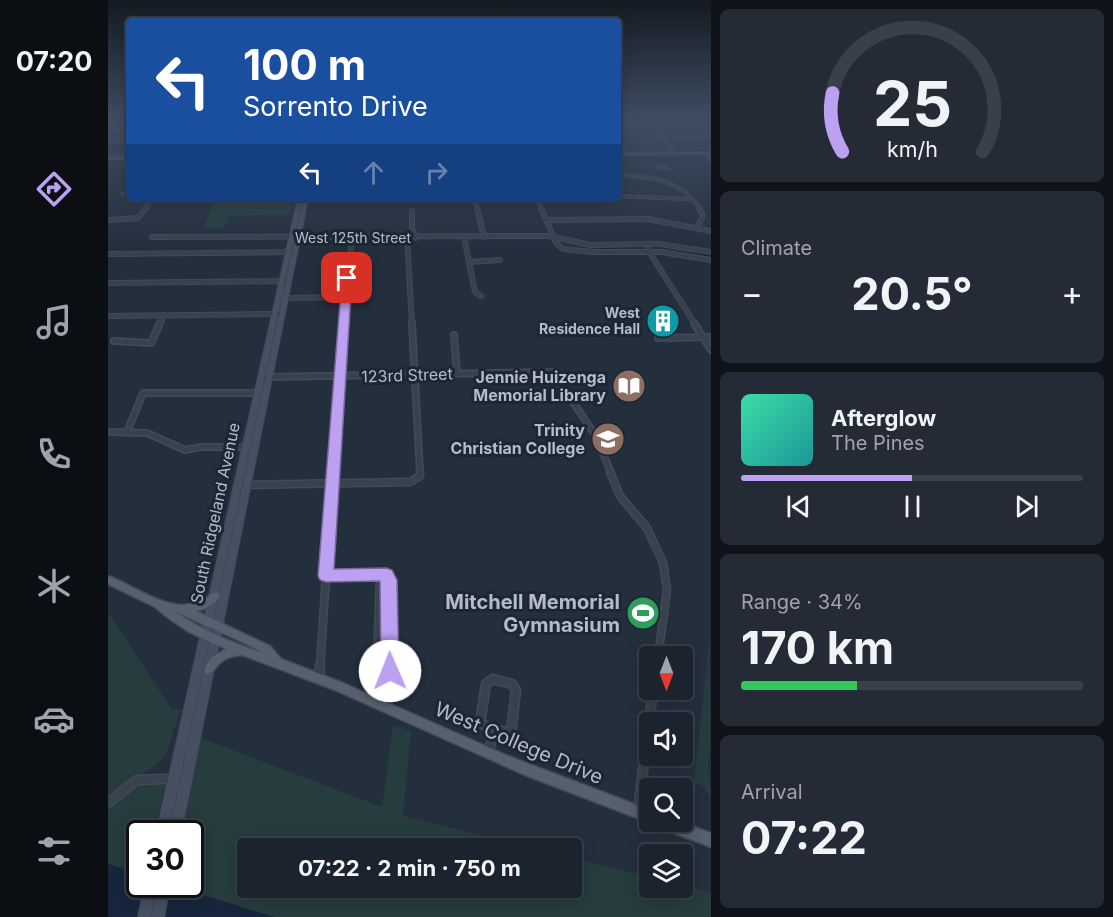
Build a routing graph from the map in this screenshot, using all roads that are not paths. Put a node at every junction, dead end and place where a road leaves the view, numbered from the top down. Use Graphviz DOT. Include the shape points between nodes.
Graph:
graph roads {
  1 [pos="664,169"];
  2 [pos="621,175"];
  3 [pos="656,178"];
  4 [pos="621,196"];
  5 [pos="692,200"];
  6 [pos="151,201"];
  7 [pos="299,201"];
  8 [pos="305,201"];
  9 [pos="475,201"];
  10 [pos="538,201"];
  11 [pos="412,211"];
  12 [pos="108,220"];
  13 [pos="132,220"];
  14 [pos="547,220"];
  15 [pos="697,228"];
  16 [pos="711,231"];
  17 [pos="152,237"];
  18 [pos="407,237"];
  19 [pos="464,237"];
  20 [pos="484,237"];
  21 [pos="554,237"];
  22 [pos="291,238"];
  23 [pos="298,238"];
  24 [pos="352,238"];
  25 [pos="416,238"];
  26 [pos="568,242"];
  27 [pos="644,243"];
  28 [pos="559,247"];
  29 [pos="648,251"];
  30 [pos="288,252"];
  31 [pos="295,252"];
  32 [pos="711,252"];
  33 [pos="108,254"];
  34 [pos="500,260"];
  35 [pos="711,260"];
  36 [pos="469,262"];
  37 [pos="282,281"];
  38 [pos="289,281"];
  39 [pos="108,283"];
  40 [pos="482,296"];
  41 [pos="286,297"];
  42 [pos="345,297"];
  43 [pos="278,314"];
  44 [pos="164,315"];
  45 [pos="108,316"];
  46 [pos="454,335"];
  47 [pos="703,337"];
  48 [pos="711,337"];
  49 [pos="658,338"];
  50 [pos="114,341"];
  51 [pos="711,350"];
  52 [pos="457,373"];
  53 [pos="415,375"];
  54 [pos="341,376"];
  55 [pos="261,377"];
  56 [pos="270,377"];
  57 [pos="257,393"];
  58 [pos="108,432"];
  59 [pos="128,432"];
  60 [pos="245,447"];
  61 [pos="333,483"];
  62 [pos="237,485"];
  63 [pos="248,485"];
  64 [pos="326,576"];
  65 [pos="380,576"];
  66 [pos="108,580"];
  67 [pos="215,596"];
  68 [pos="159,604"];
  69 [pos="181,609"];
  70 [pos="379,616"];
  71 [pos="389,616"];
  72 [pos="214,624"];
  73 [pos="211,635"];
  74 [pos="659,646"];
  75 [pos="243,650"];
  76 [pos="276,660"];
  77 [pos="209,669"];
  78 [pos="319,678"];
  79 [pos="652,700"];
  80 [pos="381,704"];
  81 [pos="495,730"];
  82 [pos="488,753"];
  83 [pos="181,777"];
  84 [pos="647,778"];
  85 [pos="108,803"];
  86 [pos="639,813"];
  87 [pos="167,820"];
  88 [pos="176,820"];
  89 [pos="690,832"];
  90 [pos="711,840"];
  91 [pos="148,898"];
  92 [pos="162,898"];
  93 [pos="144,917"];
  94 [pos="158,917"];
  1 -- 3 [label="street"];
  2 -- 3 [label="street"];
  3 -- 5 [label="street" via="679,187"];
  4 -- 5 [label="street"];
  5 -- 15 [label="street" via="703,216"];
  6 -- 13 [label="street" via="141,216"];
  7 -- 22 [label="main road, South Ridgeland Avenue"];
  8 -- 23 [label="main road, South Ridgeland Avenue"];
  9 -- 20 [label="street"];
  10 -- 14 [label="street"];
  11 -- 25 [label="street"];
  12 -- 13 [label="street"];
  14 -- 15 [label="street" via="648,219"];
  14 -- 21 [label="street"];
  15 -- 16 [label="street"];
  17 -- 22 [label="street, West 125th Street"];
  18 -- 24 [label="street, West 125th Street"];
  18 -- 25 [label="street, West 125th Street"];
  18 -- 53 [label="street"];
  19 -- 20 [label="street, West 125th Street"];
  19 -- 25 [label="street, West 125th Street"];
  19 -- 36 [label="street"];
  20 -- 21 [label="street, West 125th Street"];
  21 -- 26 [label="street"];
  21 -- 28 [label="street"];
  22 -- 23 [label="street, West 125th Street"];
  22 -- 30 [label="main road, South Ridgeland Avenue"];
  23 -- 24 [label="street, West 125th Street"];
  23 -- 31 [label="main road, South Ridgeland Avenue"];
  24 -- 42 [label="street"];
  26 -- 27 [label="street"];
  26 -- 28 [label="street"];
  27 -- 29 [label="street"];
  27 -- 32 [label="street"];
  28 -- 29 [label="street" via="579,252"];
  29 -- 35 [label="street"];
  29 -- 47 [label="street"];
  30 -- 31 [label="street"];
  30 -- 33 [label="street"];
  30 -- 37 [label="main road, South Ridgeland Avenue"];
  31 -- 38 [label="main road, South Ridgeland Avenue"];
  34 -- 36 [label="street"];
  36 -- 40 [label="street" via="476,292"];
  37 -- 38 [label="street"];
  37 -- 39 [label="street"];
  37 -- 43 [label="main road, South Ridgeland Avenue"];
  38 -- 41 [label="main road, South Ridgeland Avenue"];
  41 -- 42 [label="street"];
  41 -- 43 [label="main road, South Ridgeland Avenue"];
  42 -- 54 [label="street"];
  43 -- 44 [label="street"];
  43 -- 55 [label="main road, South Ridgeland Avenue"];
  43 -- 56 [label="main road, South Ridgeland Avenue"];
  44 -- 45 [label="street"];
  44 -- 50 [label="street" via="151,343"];
  46 -- 52 [label="street"];
  47 -- 48 [label="street"];
  47 -- 49 [label="street"];
  47 -- 51 [label="street"];
  52 -- 53 [label="street, 123rd Street"];
  52 -- 74 [label="street, 123rd Street" via="553,372 597,438 620,496 656,544 667,590"];
  53 -- 54 [label="street, 123rd Street"];
  53 -- 61 [label="street" via="420,476 410,482"];
  54 -- 56 [label="street, 123rd Street"];
  54 -- 61 [label="street"];
  55 -- 56 [label="street, 123rd Street"];
  55 -- 57 [label="main road, South Ridgeland Avenue"];
  56 -- 63 [label="main road, South Ridgeland Avenue"];
  57 -- 59 [label="street" via="143,393"];
  57 -- 60 [label="main road, South Ridgeland Avenue"];
  58 -- 59 [label="street"];
  59 -- 60 [label="street" via="147,433 185,450"];
  60 -- 62 [label="main road, South Ridgeland Avenue"];
  61 -- 63 [label="street"];
  61 -- 64 [label="street"];
  62 -- 63 [label="street"];
  62 -- 67 [label="main road, South Ridgeland Avenue"];
  63 -- 72 [label="main road, South Ridgeland Avenue"];
  64 -- 65 [label="street"];
  64 -- 78 [label="street"];
  65 -- 70 [label="street"];
  65 -- 71 [label="street" via="386,575 388,580"];
  66 -- 68 [label="main road, West College Drive"];
  67 -- 69 [label="main road" via="205,605"];
  67 -- 72 [label="main road, South Ridgeland Avenue"];
  68 -- 69 [label="main road, West College Drive"];
  68 -- 73 [label="main road, West College Drive" via="173,617"];
  69 -- 72 [label="main road, West College Drive"];
  70 -- 71 [label="street"];
  70 -- 80 [label="street"];
  71 -- 80 [label="street" via="390,689"];
  72 -- 73 [label="main road, South Ridgeland Avenue"];
  72 -- 76 [label="main road, West College Drive" via="266,649"];
  73 -- 75 [label="main road, West College Drive"];
  73 -- 77 [label="main road, South Ridgeland Avenue"];
  73 -- 83 [label="main road, South Ridgeland Avenue"];
  75 -- 76 [label="main road, West College Drive"];
  75 -- 77 [label="main road" via="216,657"];
  76 -- 78 [label="main road, West College Drive"];
  77 -- 83 [label="main road, South Ridgeland Avenue"];
  78 -- 80 [label="main road, West College Drive"];
  79 -- 84 [label="street"];
  80 -- 82 [label="main road, West College Drive"];
  81 -- 81 [label="street" via="511,733 516,690 512,684 493,679 486,684 480,723"];
  81 -- 82 [label="street"];
  82 -- 86 [label="main road, West College Drive"];
  83 -- 85 [label="street" via="137,780"];
  83 -- 87 [label="main road, South Ridgeland Avenue"];
  83 -- 88 [label="main road, South Ridgeland Avenue"];
  89 -- 90 [label="main road"];
  91 -- 93 [label="main road"];
  92 -- 94 [label="main road"];
}
